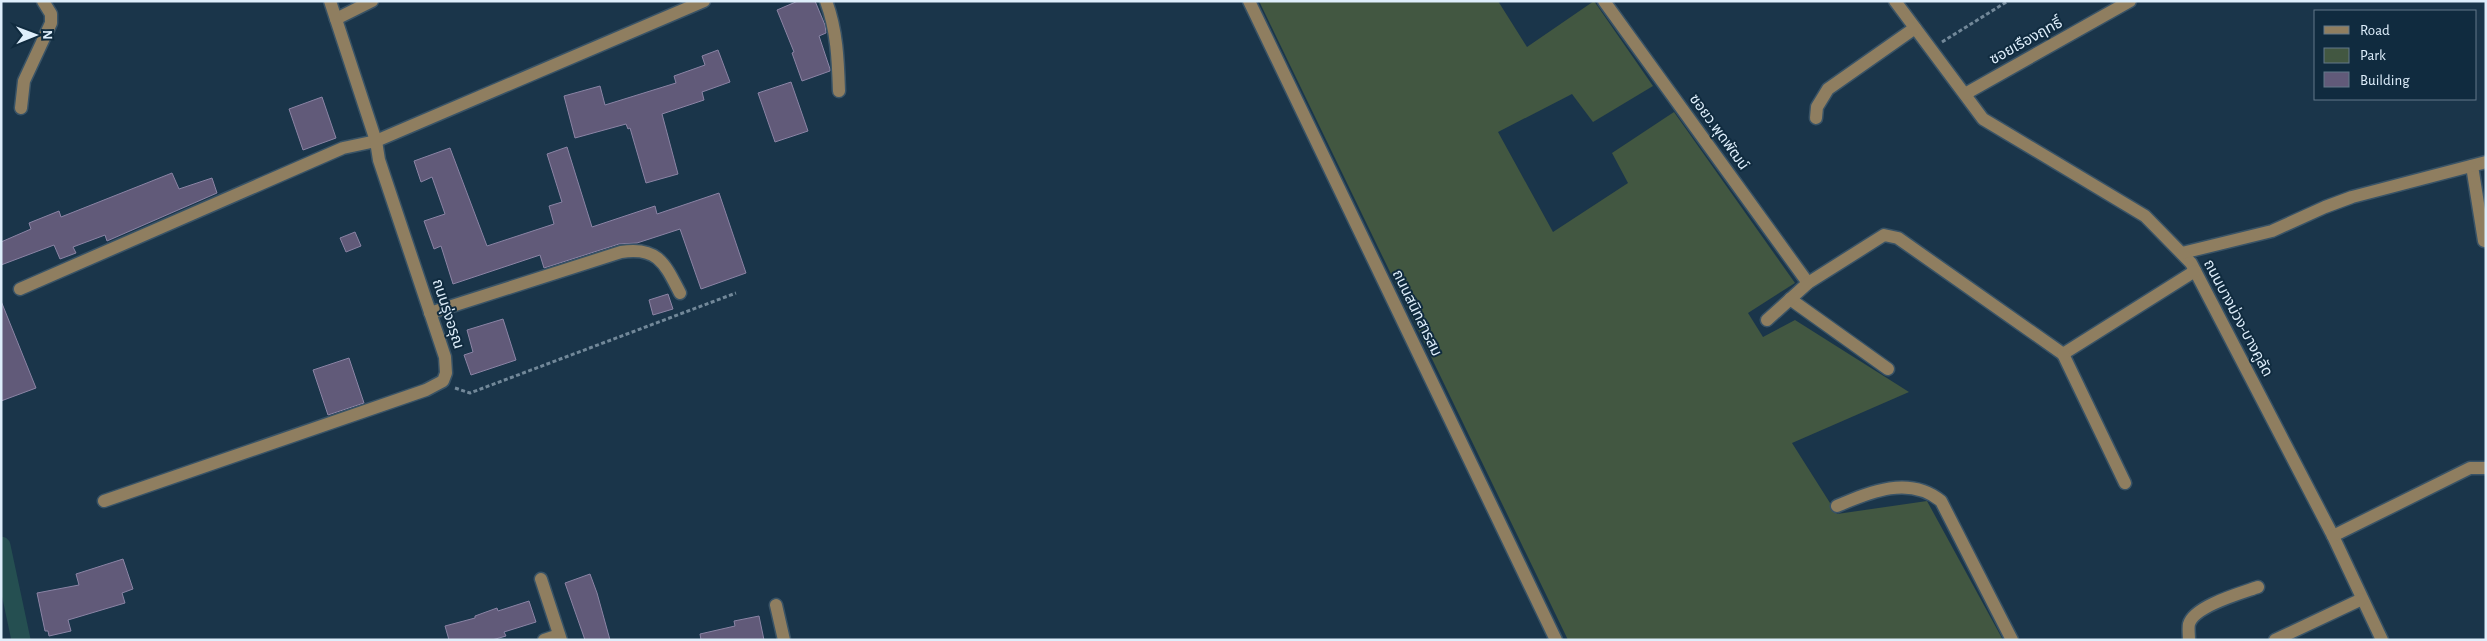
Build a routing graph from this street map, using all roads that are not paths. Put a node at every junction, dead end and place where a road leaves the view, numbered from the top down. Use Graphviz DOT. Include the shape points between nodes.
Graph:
graph roads {
  1 [pos="44,1"];
  2 [pos="330,1"];
  3 [pos="372,1"];
  4 [pos="704,1"];
  5 [pos="826,1"];
  6 [pos="1249,1"];
  7 [pos="1604,1"];
  8 [pos="1895,1"];
  9 [pos="2130,1"];
  10 [pos="336,19"];
  11 [pos="1915,28"];
  12 [pos="840,91"];
  13 [pos="1965,94"];
  14 [pos="21,108"];
  15 [pos="1816,118"];
  16 [pos="376,141"];
  17 [pos="2486,162"];
  18 [pos="2472,166"];
  19 [pos="2484,241"];
  20 [pos="2182,253"];
  21 [pos="2195,271"];
  22 [pos="1808,283"];
  23 [pos="20,289"];
  24 [pos="680,293"];
  25 [pos="1790,300"];
  26 [pos="430,313"];
  27 [pos="1767,320"];
  28 [pos="2063,354"];
  29 [pos="1888,369"];
  30 [pos="2486,468"];
  31 [pos="2125,483"];
  32 [pos="104,501"];
  33 [pos="1837,506"];
  34 [pos="2334,536"];
  35 [pos="541,579"];
  36 [pos="2258,586"];
  37 [pos="2362,599"];
  38 [pos="776,605"];
  39 [pos="560,637"];
  40 [pos="544,640"];
  41 [pos="784,640"];
  42 [pos="1556,640"];
  43 [pos="2012,640"];
  44 [pos="2189,640"];
  45 [pos="2275,640"];
  46 [pos="2382,640"];
  1 -- 14 [label="street" via="51,14 51,24 24,81"];
  2 -- 10 [label="street, ถนนรุ่งอรุณ"];
  3 -- 10 [label="street"];
  4 -- 16 [label="street"];
  5 -- 12 [label="street" via="838,52"];
  6 -- 42 [label="street, ถนนสนิทสารสม"];
  7 -- 22 [label="street, ซอยว.พุดพัฒน์"];
  8 -- 11 [label="street, ถนนบางม่วง-บางคูลัด"];
  9 -- 13 [label="street, ซอยเรืองฤทธิ์"];
  10 -- 16 [label="street, ถนนรุ่งอรุณ"];
  11 -- 13 [label="street, ถนนบางม่วง-บางคูลัด"];
  11 -- 15 [label="street" via="1828,89 1817,107"];
  13 -- 20 [label="street, ถนนบางม่วง-บางคูลัด" via="1983,119 2146,216"];
  16 -- 23 [label="street" via="343,148"];
  16 -- 26 [label="street, ถนนรุ่งอรุณ" via="379,160"];
  17 -- 18 [label="street"];
  18 -- 19 [label="street"];
  18 -- 20 [label="street" via="2352,197 2272,231"];
  20 -- 21 [label="street, ถนนบางม่วง-บางคูลัด"];
  21 -- 28 [label="street"];
  21 -- 34 [label="street, ถนนบางม่วง-บางคูลัด"];
  22 -- 25 [label="street"];
  22 -- 28 [label="street" via="1884,236 1898,238"];
  24 -- 26 [label="street" via="664,262 650,253 636,250"];
  25 -- 27 [label="street"];
  25 -- 29 [label="street"];
  26 -- 32 [label="street, ถนนรุ่งอรุณ" via="445,358 444,381"];
  28 -- 31 [label="street"];
  30 -- 34 [label="street" via="2470,468"];
  33 -- 43 [label="street" via="1870,492 1894,487 1932,493 1941,501"];
  34 -- 37 [label="street, ถนนบางม่วง-บางคูลัด"];
  35 -- 39 [label="street"];
  36 -- 44 [label="street" via="2194,614 2189,624"];
  37 -- 45 [label="street"];
  37 -- 46 [label="street, ถนนบางม่วง-บางคูลัด"];
  38 -- 41 [label="street"];
  39 -- 40 [label="street"];
}
